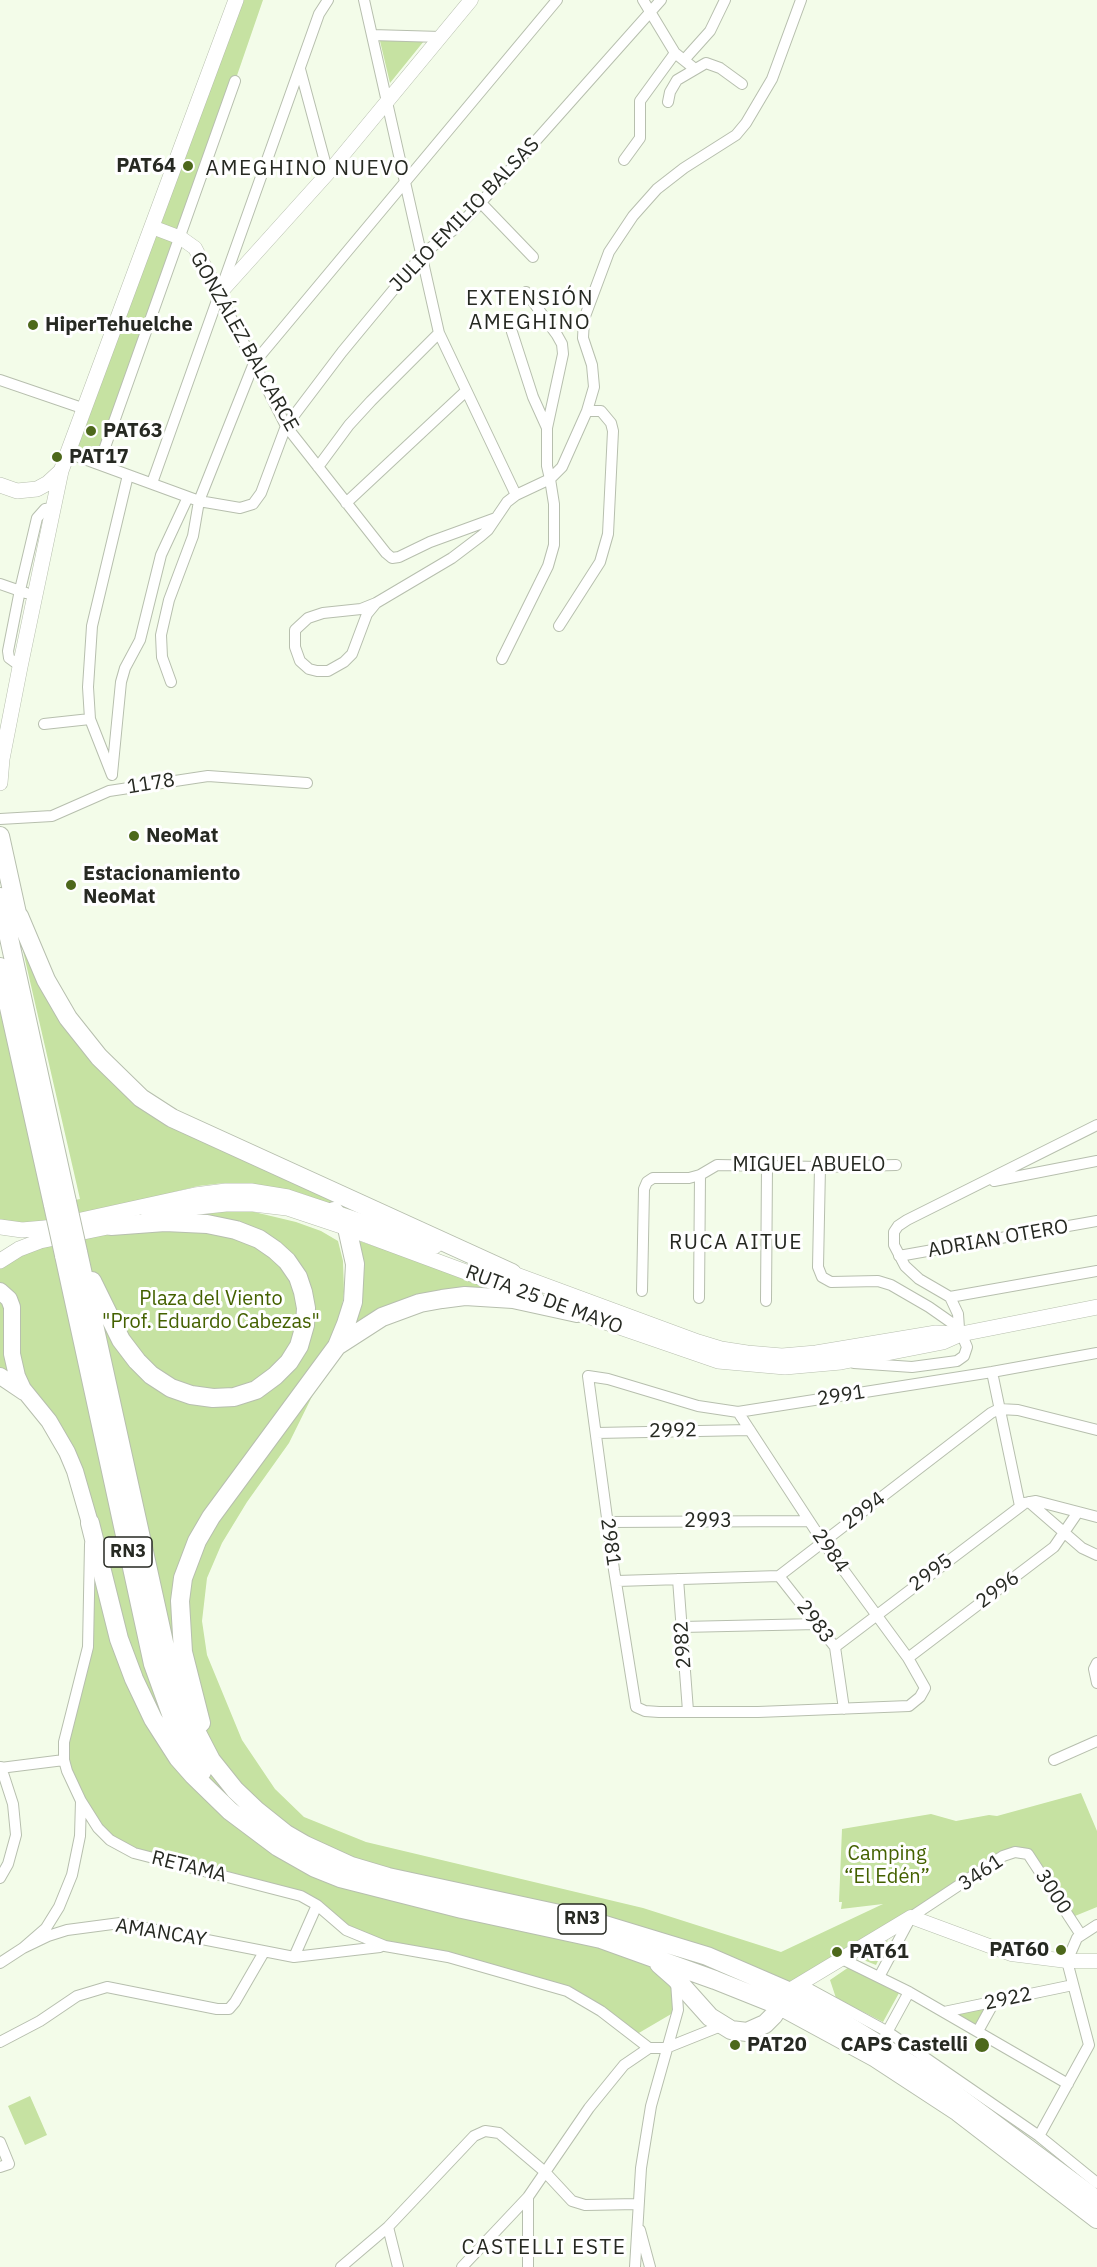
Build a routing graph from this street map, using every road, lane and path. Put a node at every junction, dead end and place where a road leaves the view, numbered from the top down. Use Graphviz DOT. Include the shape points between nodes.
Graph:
graph roads {
  1 [pos="236,0"];
  2 [pos="328,0"];
  3 [pos="364,0"];
  4 [pos="471,0"];
  5 [pos="557,0"];
  6 [pos="643,0"];
  7 [pos="661,0"];
  8 [pos="725,0"];
  9 [pos="801,0"];
  10 [pos="650,14"];
  11 [pos="372,35"];
  12 [pos="441,37"];
  13 [pos="680,57"];
  14 [pos="300,69"];
  15 [pos="695,69"];
  16 [pos="235,81"];
  17 [pos="742,84"];
  18 [pos="388,101"];
  19 [pos="668,102"];
  20 [pos="624,160"];
  21 [pos="328,173"];
  22 [pos="406,182"];
  23 [pos="481,203"];
  24 [pos="152,227"];
  25 [pos="181,238"];
  26 [pos="423,254"];
  27 [pos="533,257"];
  28 [pos="526,292"];
  29 [pos="219,294"];
  30 [pos="512,332"];
  31 [pos="439,333"];
  32 [pos="254,363"];
  33 [pos="0,380"];
  34 [pos="466,391"];
  35 [pos="85,409"];
  36 [pos="587,411"];
  37 [pos="286,426"];
  38 [pos="547,428"];
  39 [pos="68,453"];
  40 [pos="99,464"];
  41 [pos="318,467"];
  42 [pos="61,471"];
  43 [pos="128,475"];
  44 [pos="550,479"];
  45 [pos="152,483"];
  46 [pos="0,485"];
  47 [pos="17,491"];
  48 [pos="516,495"];
  49 [pos="194,499"];
  50 [pos="346,503"];
  51 [pos="53,505"];
  52 [pos="496,517"];
  53 [pos="0,584"];
  54 [pos="20,590"];
  55 [pos="35,597"];
  56 [pos="376,603"];
  57 [pos="559,626"];
  58 [pos="502,659"];
  59 [pos="20,666"];
  60 [pos="171,682"];
  61 [pos="90,719"];
  62 [pos="44,724"];
  63 [pos="112,775"];
  64 [pos="0,783"];
  65 [pos="307,783"];
  66 [pos="109,791"];
  67 [pos="0,819"];
  68 [pos="0,831"];
  69 [pos="0,836"];
  70 [pos="0,897"];
  71 [pos="19,916"];
  72 [pos="0,966"];
  73 [pos="31,1030"];
  74 [pos="1097,1125"];
  75 [pos="1097,1161"];
  76 [pos="896,1165"];
  77 [pos="767,1166"];
  78 [pos="820,1167"];
  79 [pos="700,1175"];
  80 [pos="982,1183"];
  81 [pos="60,1204"];
  82 [pos="334,1210"];
  83 [pos="1097,1221"];
  84 [pos="111,1226"];
  85 [pos="0,1227"];
  86 [pos="347,1228"];
  87 [pos="71,1254"];
  88 [pos="899,1257"];
  89 [pos="0,1261"];
  90 [pos="1097,1271"];
  91 [pos="512,1273"];
  92 [pos="0,1291"];
  93 [pos="642,1291"];
  94 [pos="950,1297"];
  95 [pos="699,1298"];
  96 [pos="766,1301"];
  97 [pos="1097,1307"];
  98 [pos="577,1313"];
  99 [pos="1097,1313"];
  100 [pos="1065,1314"];
  101 [pos="960,1331"];
  102 [pos="337,1346"];
  103 [pos="1097,1353"];
  104 [pos="841,1362"];
  105 [pos="992,1372"];
  106 [pos="0,1376"];
  107 [pos="588,1376"];
  108 [pos="30,1397"];
  109 [pos="999,1409"];
  110 [pos="738,1412"];
  111 [pos="750,1430"];
  112 [pos="1097,1430"];
  113 [pos="596,1433"];
  114 [pos="1024,1504"];
  115 [pos="1078,1512"];
  116 [pos="1097,1517"];
  117 [pos="608,1521"];
  118 [pos="809,1521"];
  119 [pos="90,1523"];
  120 [pos="1064,1533"];
  121 [pos="823,1542"];
  122 [pos="1097,1555"];
  123 [pos="779,1575"];
  124 [pos="678,1580"];
  125 [pos="616,1581"];
  126 [pos="876,1615"];
  127 [pos="817,1624"];
  128 [pos="682,1627"];
  129 [pos="835,1647"];
  130 [pos="908,1658"];
  131 [pos="1097,1663"];
  132 [pos="1097,1683"];
  133 [pos="844,1709"];
  134 [pos="688,1711"];
  135 [pos="1097,1741"];
  136 [pos="64,1760"];
  137 [pos="1054,1760"];
  138 [pos="1,1768"];
  139 [pos="224,1777"];
  140 [pos="81,1801"];
  141 [pos="248,1824"];
  142 [pos="1022,1852"];
  143 [pos="0,1878"];
  144 [pos="317,1905"];
  145 [pos="911,1917"];
  146 [pos="1097,1925"];
  147 [pos="1081,1935"];
  148 [pos="385,1946"];
  149 [pos="23,1948"];
  150 [pos="264,1952"];
  151 [pos="646,1955"];
  152 [pos="294,1957"];
  153 [pos="844,1960"];
  154 [pos="1067,1961"];
  155 [pos="1097,1961"];
  156 [pos="0,1963"];
  157 [pos="879,1977"];
  158 [pos="676,1979"];
  159 [pos="1073,1985"];
  160 [pos="909,1992"];
  161 [pos="790,1994"];
  162 [pos="994,2002"];
  163 [pos="944,2012"];
  164 [pos="721,2026"];
  165 [pos="978,2031"];
  166 [pos="884,2038"];
  167 [pos="0,2042"];
  168 [pos="649,2048"];
  169 [pos="666,2048"];
  170 [pos="1068,2084"];
  171 [pos="1039,2136"];
  172 [pos="0,2142"];
  173 [pos="4,2166"];
  174 [pos="545,2172"];
  175 [pos="1097,2183"];
  176 [pos="528,2197"];
  177 [pos="1097,2200"];
  178 [pos="638,2204"];
  179 [pos="636,2218"];
  180 [pos="1097,2219"];
  181 [pos="388,2227"];
  182 [pos="341,2267"];
  183 [pos="398,2267"];
  184 [pos="462,2267"];
  185 [pos="528,2267"];
  186 [pos="635,2267"];
  187 [pos="650,2267"];
  1 -- 24 [label="main road"];
  2 -- 14 [label="street" via="319,14"];
  3 -- 11 [label="street"];
  4 -- 12 [label="street"];
  5 -- 22 [label="street"];
  6 -- 10 [label="street"];
  7 -- 10 [label="street, JULIO EMILIO BALSAS"];
  8 -- 13 [label="street" via="710,31"];
  9 -- 36 [label="street" via="772,80 746,123 736,135 657,189 609,252 584,319 594,387"];
  10 -- 13 [label="street"];
  10 -- 23 [label="street, JULIO EMILIO BALSAS"];
  11 -- 12 [label="street"];
  11 -- 18 [label="street"];
  12 -- 18 [label="street"];
  13 -- 15 [label="street"];
  13 -- 20 [label="street" via="640,101 640,138"];
  14 -- 21 [label="street"];
  14 -- 29 [label="street"];
  15 -- 17 [label="street" via="712,64"];
  15 -- 19 [label="street" via="677,80"];
  16 -- 25 [label="street"];
  18 -- 21 [label="street"];
  18 -- 22 [label="street"];
  21 -- 29 [label="street"];
  22 -- 26 [label="street"];
  22 -- 32 [label="street"];
  23 -- 26 [label="street, JULIO EMILIO BALSAS"];
  23 -- 27 [label="street"];
  24 -- 25 [label="street, GONZÁLEZ BALCARCE"];
  24 -- 35 [label="main road"];
  25 -- 29 [label="street, GONZÁLEZ BALCARCE" via="195,248"];
  25 -- 40 [label="street"];
  26 -- 31 [label="street"];
  26 -- 37 [label="street, JULIO EMILIO BALSAS"];
  28 -- 38 [label="street" via="562,344"];
  29 -- 32 [label="street, GONZÁLEZ BALCARCE"];
  29 -- 45 [label="street"];
  30 -- 38 [label="street"];
  31 -- 34 [label="street"];
  31 -- 41 [label="street" via="349,425"];
  32 -- 37 [label="street, GONZÁLEZ BALCARCE"];
  32 -- 49 [label="street"];
  33 -- 35 [label="street"];
  34 -- 48 [label="street"];
  34 -- 50 [label="street"];
  35 -- 39 [label="main road"];
  36 -- 44 [label="street" via="562,467"];
  36 -- 57 [label="street" via="601,411 613,431 608,534 600,562"];
  37 -- 41 [label="street, GONZÁLEZ BALCARCE"];
  37 -- 49 [label="street, JULIO EMILIO BALSAS" via="261,493 253,504 240,508"];
  38 -- 44 [label="street"];
  39 -- 40 [label="street"];
  39 -- 42 [label="main road"];
  40 -- 43 [label="street"];
  41 -- 50 [label="street, GONZÁLEZ BALCARCE"];
  42 -- 47 [label="main road" via="37,489"];
  42 -- 51 [label="main road"];
  43 -- 45 [label="street"];
  43 -- 61 [label="street" via="92,626"];
  44 -- 48 [label="street"];
  44 -- 58 [label="street" via="554,544 548,566"];
  45 -- 49 [label="street"];
  46 -- 47 [label="main road"];
  47 -- 51 [label="main road"];
  48 -- 52 [label="street"];
  49 -- 60 [label="street" via="193,536 169,600 161,635 162,657"];
  49 -- 63 [label="street" via="161,555 140,640 125,668"];
  50 -- 52 [label="street, GONZÁLEZ BALCARCE" via="392,558"];
  51 -- 54 [label="street" via="37,518"];
  51 -- 55 [label="main road"];
  52 -- 56 [label="street" via="488,530 452,558"];
  53 -- 54 [label="street"];
  54 -- 55 [label="street"];
  54 -- 59 [label="street" via="8,651 9,658"];
  55 -- 59 [label="main road"];
  56 -- 56 [label="street" via="308,618 295,630 300,661 317,671 328,671 344,662 352,654 366,614"];
  59 -- 64 [label="main road"];
  61 -- 62 [label="street"];
  61 -- 63 [label="street"];
  63 -- 66 [label="street"];
  65 -- 66 [label="street, 1178" via="208,776"];
  66 -- 67 [label="street, 1178" via="52,816"];
  68 -- 69 [label="main road"];
  69 -- 71 [label="highway"];
  70 -- 73 [label="highway, RN3"];
  71 -- 73 [label="highway"];
  71 -- 91 [label="highway" via="68,1018 94,1052 141,1098 172,1118"];
  72 -- 81 [label="highway, RN3"];
  73 -- 81 [label="highway, RN3"];
  74 -- 80 [label="street"];
  75 -- 80 [label="street"];
  76 -- 78 [label="street, MIGUEL ABUELO"];
  77 -- 78 [label="street, MIGUEL ABUELO"];
  77 -- 79 [label="street, MIGUEL ABUELO" via="717,1165"];
  77 -- 96 [label="street"];
  78 -- 101 [label="street" via="818,1267 822,1277 831,1282 878,1281 891,1285"];
  79 -- 93 [label="street, MIGUEL ABUELO" via="653,1178 647,1182"];
  79 -- 95 [label="street"];
  80 -- 88 [label="street" via="898,1226 894,1245"];
  81 -- 87 [label="highway, RN3, bridge"];
  82 -- 85 [label="main road, RUTA 25 DE MAYO" via="266,1192 226,1191 45,1228"];
  82 -- 86 [label="highway"];
  82 -- 91 [label="main road, RUTA 25 DE MAYO"];
  83 -- 88 [label="street, ADRIAN OTERO"];
  84 -- 86 [label="main road, RUTA 25 DE MAYO" via="198,1207 239,1203 287,1209"];
  84 -- 87 [label="highway" via="207,1224 236,1230 275,1250 298,1277 306,1308 299,1346 289,1362 255,1390 234,1397 191,1395 171,1388 152,1375 121,1340"];
  84 -- 89 [label="main road, RUTA 25 DE MAYO" via="40,1241"];
  86 -- 98 [label="main road, RUTA 25 DE MAYO"];
  86 -- 102 [label="highway" via="355,1282 353,1302"];
  87 -- 139 [label="highway, RN3" via="167,1656 190,1724"];
  87 -- 141 [label="highway, RN3" via="141,1612 159,1685 178,1732 198,1766"];
  88 -- 94 [label="street" via="919,1279"];
  90 -- 94 [label="street"];
  91 -- 101 [label="main road, RUTA 25 DE MAYO" via="698,1342 747,1353 816,1353"];
  92 -- 108 [label="main road" via="12,1307 12,1359 19,1382"];
  94 -- 101 [label="street"];
  97 -- 100 [label="main road, RUTA 25 DE MAYO"];
  98 -- 102 [label="highway" via="513,1299 442,1299 382,1317"];
  98 -- 104 [label="main road, RUTA 25 DE MAYO" via="718,1361 785,1367"];
  99 -- 100 [label="street"];
  100 -- 101 [label="main road, RUTA 25 DE MAYO"];
  101 -- 104 [label="main road, RUTA 25 DE MAYO" via="943,1342"];
  101 -- 104 [label="street" via="967,1347 957,1361 912,1367"];
  102 -- 139 [label="highway" via="211,1517 183,1578 183,1652 198,1716"];
  103 -- 105 [label="street, 2991"];
  105 -- 109 [label="street"];
  105 -- 110 [label="street, 2991"];
  106 -- 108 [label="main road"];
  107 -- 110 [label="street, 2991" via="698,1406"];
  107 -- 113 [label="street, 2981"];
  108 -- 119 [label="main road" via="67,1452"];
  109 -- 112 [label="street" via="1018,1410"];
  109 -- 114 [label="street"];
  109 -- 121 [label="street, 2994"];
  110 -- 111 [label="street, 2984"];
  111 -- 113 [label="street, 2992"];
  111 -- 118 [label="street, 2984"];
  113 -- 117 [label="street, 2981"];
  114 -- 115 [label="street" via="1036,1502"];
  114 -- 120 [label="street"];
  114 -- 126 [label="street, 2995"];
  115 -- 116 [label="street"];
  115 -- 120 [label="street, 2996"];
  117 -- 118 [label="street, 2993"];
  117 -- 125 [label="street, 2981"];
  118 -- 121 [label="street, 2984"];
  119 -- 136 [label="street" via="88,1647 64,1742"];
  119 -- 141 [label="highway" via="119,1639 142,1700 178,1758"];
  120 -- 122 [label="street"];
  120 -- 130 [label="street, 2996" via="1054,1547"];
  121 -- 123 [label="street, 2994"];
  121 -- 126 [label="street, 2984"];
  123 -- 124 [label="street"];
  123 -- 127 [label="street, 2983"];
  124 -- 125 [label="street"];
  124 -- 128 [label="street, 2982"];
  125 -- 134 [label="street, 2981" via="636,1707 645,1711"];
  126 -- 129 [label="street, 2995"];
  126 -- 130 [label="street, 2984"];
  127 -- 128 [label="street"];
  127 -- 129 [label="street, 2983"];
  128 -- 134 [label="street, 2982"];
  129 -- 133 [label="street, 2983"];
  130 -- 133 [label="street, 2984" via="924,1688 909,1706"];
  131 -- 132 [label="street"];
  133 -- 134 [label="street"];
  135 -- 137 [label="street"];
  136 -- 138 [label="street"];
  136 -- 140 [label="street, RETAMA"];
  138 -- 143 [label="street" via="13,1804 16,1835"];
  139 -- 161 [label="highway, RN3" via="286,1834 351,1866 592,1921 707,1956"];
  140 -- 144 [label="street, RETAMA" via="110,1840 134,1853 301,1896"];
  140 -- 149 [label="street" via="80,1836 72,1875 46,1928"];
  141 -- 151 [label="highway, RN3" via="293,1856 340,1878 601,1940"];
  142 -- 145 [label="street, 3461" via="1003,1856"];
  142 -- 147 [label="street, 3000" via="1028,1854"];
  144 -- 148 [label="street, RETAMA" via="346,1930"];
  144 -- 152 [label="street"];
  145 -- 153 [label="street"];
  145 -- 154 [label="street" via="1011,1954"];
  145 -- 157 [label="street"];
  146 -- 147 [label="street"];
  147 -- 154 [label="street"];
  148 -- 152 [label="street, AMANCAY"];
  148 -- 168 [label="street" via="448,1957 567,1991"];
  149 -- 150 [label="street, AMANCAY" via="67,1930 120,1923"];
  149 -- 156 [label="street, AMANCAY"];
  150 -- 152 [label="street, AMANCAY"];
  150 -- 167 [label="street" via="229,2009 107,1987 77,1996"];
  151 -- 158 [label="highway"];
  151 -- 161 [label="highway, RN3"];
  153 -- 157 [label="street"];
  153 -- 161 [label="street"];
  154 -- 155 [label="street"];
  154 -- 159 [label="street"];
  157 -- 160 [label="street"];
  158 -- 164 [label="highway"];
  158 -- 169 [label="street" via="678,2010"];
  159 -- 162 [label="street, 2922"];
  159 -- 170 [label="street" via="1089,2044"];
  160 -- 163 [label="street"];
  160 -- 166 [label="street"];
  161 -- 164 [label="highway" via="765,2024 747,2032"];
  161 -- 166 [label="highway, RN3"];
  161 -- 180 [label="highway, RN3" via="874,2057 958,2112"];
  162 -- 163 [label="street, 2922"];
  162 -- 165 [label="street"];
  163 -- 165 [label="street"];
  164 -- 169 [label="street"];
  165 -- 170 [label="street"];
  166 -- 171 [label="street"];
  166 -- 177 [label="highway, RN3"];
  168 -- 169 [label="street"];
  168 -- 174 [label="street" via="618,2071"];
  169 -- 178 [label="street" via="651,2106"];
  170 -- 171 [label="street"];
  171 -- 175 [label="street"];
  172 -- 173 [label="street"];
  174 -- 176 [label="street"];
  174 -- 178 [label="street" via="572,2201 585,2205"];
  174 -- 181 [label="street" via="499,2133 485,2131 474,2136"];
  176 -- 184 [label="street"];
  176 -- 185 [label="street"];
  178 -- 179 [label="street"];
  179 -- 186 [label="street"];
  179 -- 187 [label="street"];
  181 -- 182 [label="street"];
  181 -- 183 [label="street"];
}
